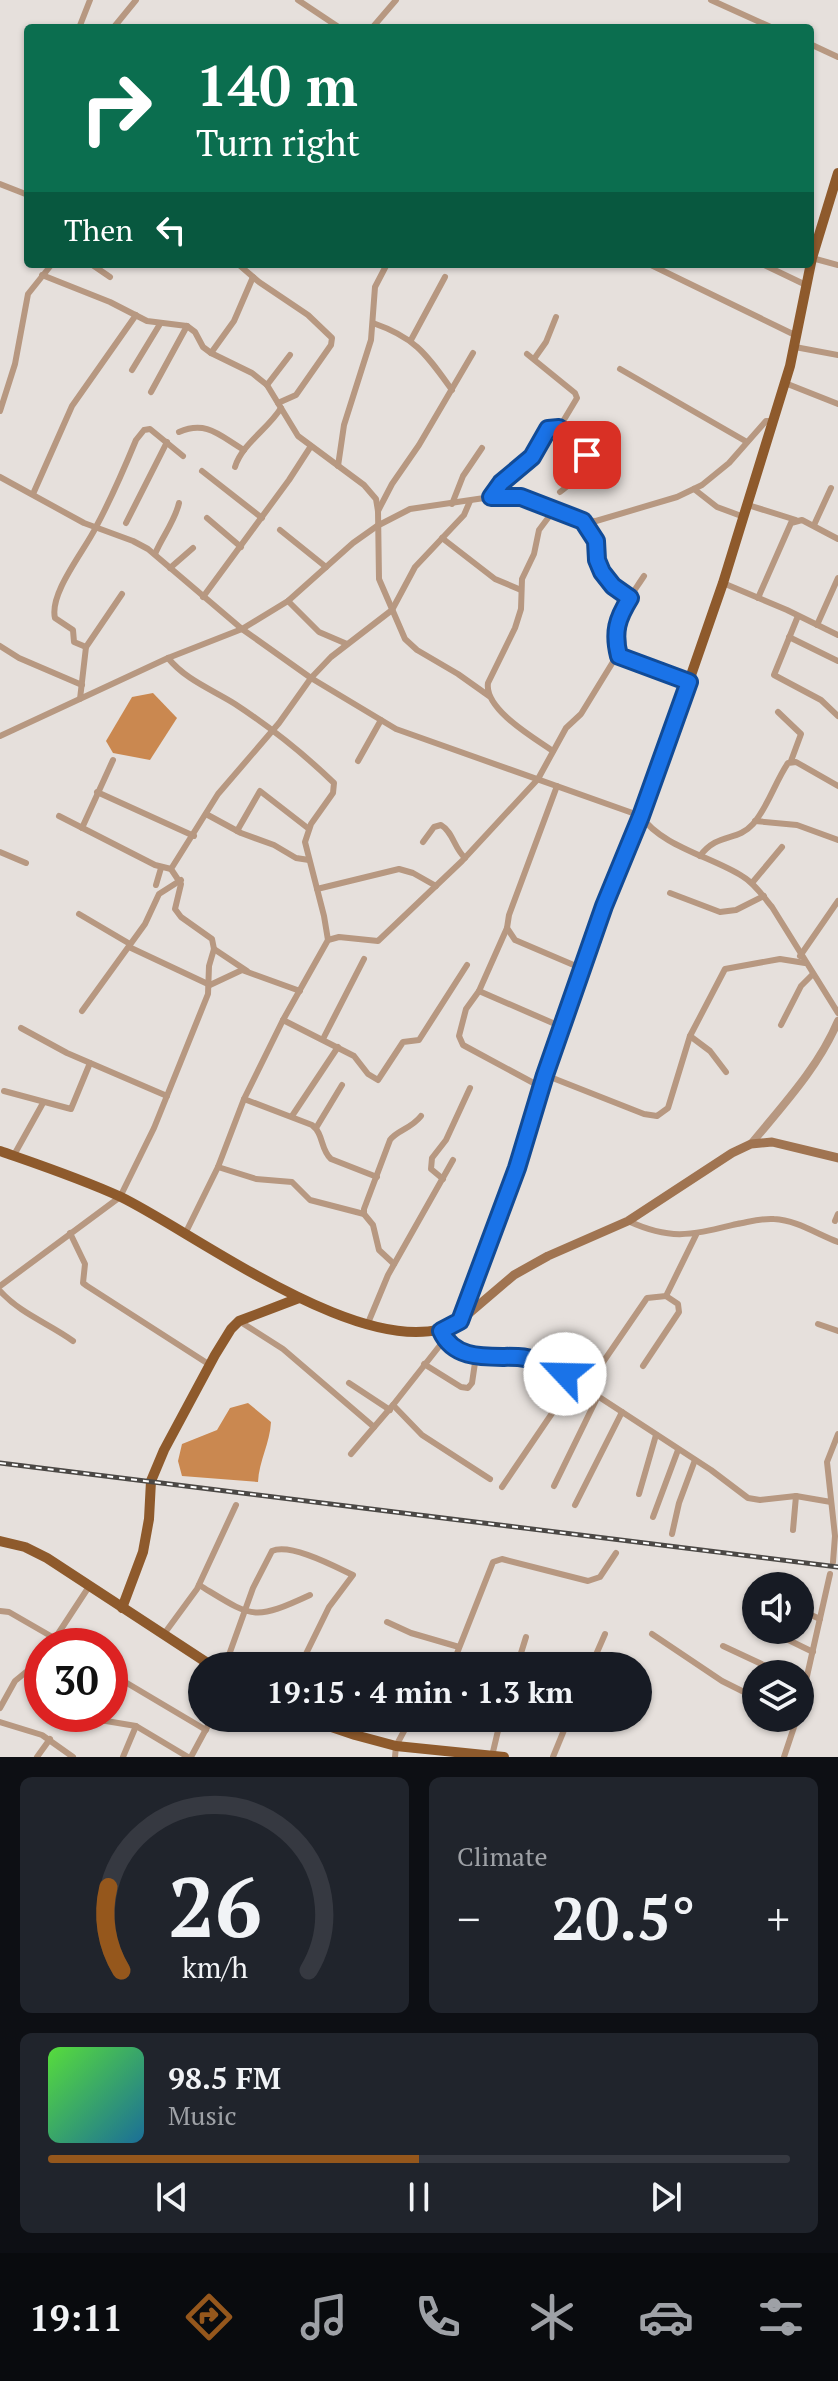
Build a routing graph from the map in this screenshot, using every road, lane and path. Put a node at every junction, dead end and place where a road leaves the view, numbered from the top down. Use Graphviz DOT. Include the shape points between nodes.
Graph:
graph roads {
  1 [pos="90,0"];
  2 [pos="136,0"];
  3 [pos="298,0"];
  4 [pos="396,0"];
  5 [pos="711,0"];
  6 [pos="81,24"];
  7 [pos="116,24"];
  8 [pos="334,24"];
  9 [pos="375,24"];
  10 [pos="764,24"];
  11 [pos="814,46"];
  12 [pos="838,57"];
  13 [pos="838,173"];
  14 [pos="0,184"];
  15 [pos="24,193"];
  16 [pos="835,196"];
  17 [pos="814,253"];
  18 [pos="814,259"];
  19 [pos="838,265"];
  20 [pos="48,268"];
  21 [pos="97,268"];
  22 [pos="246,268"];
  23 [pos="385,268"];
  24 [pos="657,268"];
  25 [pos="770,268"];
  26 [pos="810,268"];
  27 [pos="42,275"];
  28 [pos="110,277"];
  29 [pos="253,277"];
  30 [pos="445,277"];
  31 [pos="806,285"];
  32 [pos="136,315"];
  33 [pos="556,317"];
  34 [pos="373,323"];
  35 [pos="160,324"];
  36 [pos="187,326"];
  37 [pos="411,340"];
  38 [pos="796,341"];
  39 [pos="211,353"];
  40 [pos="473,353"];
  41 [pos="527,354"];
  42 [pos="290,355"];
  43 [pos="838,355"];
  44 [pos="534,359"];
  45 [pos="620,369"];
  46 [pos="132,370"];
  47 [pos="785,383"];
  48 [pos="267,385"];
  49 [pos="452,390"];
  50 [pos="151,392"];
  51 [pos="838,404"];
  52 [pos="279,406"];
  53 [pos="0,411"];
  54 [pos="773,421"];
  55 [pos="559,428"];
  56 [pos="179,432"];
  57 [pos="167,442"];
  58 [pos="747,442"];
  59 [pos="311,446"];
  60 [pos="482,448"];
  61 [pos="244,450"];
  62 [pos="183,456"];
  63 [pos="338,466"];
  64 [pos="235,467"];
  65 [pos="202,471"];
  66 [pos="0,477"];
  67 [pos="831,488"];
  68 [pos="694,489"];
  69 [pos="560,492"];
  70 [pos="33,494"];
  71 [pos="491,497"];
  72 [pos="470,501"];
  73 [pos="179,503"];
  74 [pos="452,504"];
  75 [pos="554,510"];
  76 [pos="378,511"];
  77 [pos="746,511"];
  78 [pos="207,518"];
  79 [pos="262,518"];
  80 [pos="796,520"];
  81 [pos="583,521"];
  82 [pos="126,523"];
  83 [pos="814,525"];
  84 [pos="377,526"];
  85 [pos="96,528"];
  86 [pos="280,530"];
  87 [pos="442,538"];
  88 [pos="838,539"];
  89 [pos="241,547"];
  90 [pos="193,548"];
  91 [pos="155,554"];
  92 [pos="326,567"];
  93 [pos="170,568"];
  94 [pos="644,576"];
  95 [pos="838,578"];
  96 [pos="723,583"];
  97 [pos="521,590"];
  98 [pos="122,594"];
  99 [pos="203,597"];
  100 [pos="630,598"];
  101 [pos="758,598"];
  102 [pos="288,601"];
  103 [pos="392,610"];
  104 [pos="798,616"];
  105 [pos="817,625"];
  106 [pos="242,629"];
  107 [pos="838,635"];
  108 [pos="789,637"];
  109 [pos="347,644"];
  110 [pos="0,646"];
  111 [pos="86,647"];
  112 [pos="619,656"];
  113 [pos="168,658"];
  114 [pos="838,661"];
  115 [pos="311,678"];
  116 [pos="689,682"];
  117 [pos="82,685"];
  118 [pos="489,696"];
  119 [pos="80,699"];
  120 [pos="778,712"];
  121 [pos="838,716"];
  122 [pos="381,720"];
  123 [pos="272,730"];
  124 [pos="0,736"];
  125 [pos="553,751"];
  126 [pos="113,760"];
  127 [pos="358,761"];
  128 [pos="791,761"];
  129 [pos="538,779"];
  130 [pos="557,786"];
  131 [pos="838,786"];
  132 [pos="97,792"];
  133 [pos="206,814"];
  134 [pos="59,816"];
  135 [pos="641,816"];
  136 [pos="755,821"];
  137 [pos="82,828"];
  138 [pos="309,829"];
  139 [pos="237,831"];
  140 [pos="194,836"];
  141 [pos="838,840"];
  142 [pos="423,842"];
  143 [pos="782,847"];
  144 [pos="0,852"];
  145 [pos="700,856"];
  146 [pos="465,858"];
  147 [pos="309,860"];
  148 [pos="26,863"];
  149 [pos="161,868"];
  150 [pos="171,869"];
  151 [pos="181,880"];
  152 [pos="752,883"];
  153 [pos="156,885"];
  154 [pos="436,886"];
  155 [pos="317,889"];
  156 [pos="670,893"];
  157 [pos="764,896"];
  158 [pos="838,901"];
  159 [pos="79,914"];
  160 [pos="507,928"];
  161 [pos="328,940"];
  162 [pos="130,945"];
  163 [pos="214,949"];
  164 [pos="800,956"];
  165 [pos="364,959"];
  166 [pos="805,963"];
  167 [pos="467,965"];
  168 [pos="583,969"];
  169 [pos="247,971"];
  170 [pos="812,975"];
  171 [pos="210,985"];
  172 [pos="300,991"];
  173 [pos="479,991"];
  174 [pos="474,1002"];
  175 [pos="82,1011"];
  176 [pos="838,1013"];
  177 [pos="283,1020"];
  178 [pos="838,1021"];
  179 [pos="781,1025"];
  180 [pos="562,1027"];
  181 [pos="21,1028"];
  182 [pos="690,1036"];
  183 [pos="323,1039"];
  184 [pos="338,1047"];
  185 [pos="90,1063"];
  186 [pos="726,1072"];
  187 [pos="545,1075"];
  188 [pos="342,1085"];
  189 [pos="470,1088"];
  190 [pos="542,1088"];
  191 [pos="4,1091"];
  192 [pos="167,1096"];
  193 [pos="244,1099"];
  194 [pos="43,1103"];
  195 [pos="292,1116"];
  196 [pos="421,1116"];
  197 [pos="316,1128"];
  198 [pos="751,1144"];
  199 [pos="0,1151"];
  200 [pos="13,1156"];
  201 [pos="838,1158"];
  202 [pos="453,1160"];
  203 [pos="218,1167"];
  204 [pos="377,1177"];
  205 [pos="443,1179"];
  206 [pos="120,1197"];
  207 [pos="364,1214"];
  208 [pos="628,1221"];
  209 [pos="70,1233"];
  210 [pos="185,1234"];
  211 [pos="696,1235"];
  212 [pos="838,1242"];
  213 [pos="394,1264"];
  214 [pos="0,1288"];
  215 [pos="666,1296"];
  216 [pos="299,1298"];
  217 [pos="239,1321"];
  218 [pos="460,1321"];
  219 [pos="368,1323"];
  220 [pos="818,1324"];
  221 [pos="838,1331"];
  222 [pos="443,1335"];
  223 [pos="73,1341"];
  224 [pos="476,1356"];
  225 [pos="424,1364"];
  226 [pos="210,1365"];
  227 [pos="643,1366"];
  228 [pos="599,1368"];
  229 [pos="570,1378"];
  230 [pos="349,1383"];
  231 [pos="598,1396"];
  232 [pos="392,1408"];
  233 [pos="622,1412"];
  234 [pos="374,1427"];
  235 [pos="838,1434"];
  236 [pos="656,1435"];
  237 [pos="678,1450"];
  238 [pos="351,1454"];
  239 [pos="695,1460"];
  240 [pos="490,1479"];
  241 [pos="554,1486"];
  242 [pos="502,1487"];
  243 [pos="639,1494"];
  244 [pos="796,1496"];
  245 [pos="831,1502"];
  246 [pos="236,1505"];
  247 [pos="575,1505"];
  248 [pos="653,1517"];
  249 [pos="793,1530"];
  250 [pos="672,1534"];
  251 [pos="0,1541"];
  252 [pos="616,1553"];
  253 [pos="833,1562"];
  254 [pos="830,1574"];
  255 [pos="91,1585"];
  256 [pos="199,1585"];
  257 [pos="310,1595"];
  258 [pos="122,1608"];
  259 [pos="0,1611"];
  260 [pos="245,1612"];
  261 [pos="814,1616"];
  262 [pos="820,1619"];
  263 [pos="387,1622"];
  264 [pos="38,1628"];
  265 [pos="63,1628"];
  266 [pos="164,1634"];
  267 [pos="605,1634"];
  268 [pos="652,1634"];
  269 [pos="526,1637"];
  270 [pos="797,1644"];
  271 [pos="723,1646"];
  272 [pos="459,1647"];
  273 [pos="191,1652"];
  274 [pos="230,1652"];
  275 [pos="307,1652"];
  276 [pos="457,1652"];
  277 [pos="521,1652"];
  278 [pos="597,1652"];
  279 [pos="813,1652"];
  280 [pos="753,1660"];
  281 [pos="810,1660"];
  282 [pos="24,1674"];
  283 [pos="128,1684"];
  284 [pos="742,1691"];
  285 [pos="0,1708"];
  286 [pos="188,1719"];
  287 [pos="0,1722"];
  288 [pos="128,1725"];
  289 [pos="136,1726"];
  290 [pos="205,1732"];
  291 [pos="344,1732"];
  292 [pos="405,1732"];
  293 [pos="498,1732"];
  294 [pos="563,1732"];
  295 [pos="792,1732"];
  296 [pos="50,1739"];
  297 [pos="396,1751"];
  298 [pos="492,1756"];
  299 [pos="37,1757"];
  300 [pos="73,1757"];
  301 [pos="123,1757"];
  302 [pos="190,1757"];
  303 [pos="504,1757"];
  304 [pos="553,1757"];
  305 [pos="784,1757"];
  1 -- 6 [label="street"];
  2 -- 7 [label="street"];
  3 -- 8 [label="street"];
  4 -- 9 [label="street"];
  5 -- 10 [label="street"];
  11 -- 12 [label="street"];
  13 -- 16 [label="main road"];
  14 -- 15 [label="street"];
  16 -- 17 [label="main road"];
  18 -- 19 [label="street"];
  20 -- 27 [label="street"];
  21 -- 28 [label="street"];
  22 -- 29 [label="street"];
  23 -- 34 [label="street" via="375,287"];
  24 -- 38 [label="street"];
  25 -- 31 [label="street"];
  26 -- 31 [label="main road"];
  27 -- 32 [label="street"];
  27 -- 53 [label="street" via="28,294"];
  29 -- 39 [label="street" via="234,321"];
  29 -- 52 [label="street" via="332,338 302,388"];
  30 -- 37 [label="street"];
  31 -- 38 [label="main road"];
  32 -- 35 [label="street"];
  32 -- 70 [label="street" via="72,406"];
  33 -- 44 [label="street"];
  34 -- 37 [label="street"];
  34 -- 63 [label="street"];
  35 -- 36 [label="street"];
  35 -- 46 [label="street"];
  36 -- 39 [label="street"];
  36 -- 50 [label="street"];
  37 -- 49 [label="street"];
  38 -- 43 [label="street"];
  38 -- 47 [label="main road"];
  39 -- 48 [label="street"];
  40 -- 49 [label="street"];
  41 -- 44 [label="street"];
  42 -- 48 [label="street"];
  44 -- 55 [label="street" via="577,397"];
  45 -- 58 [label="street"];
  47 -- 51 [label="street"];
  47 -- 54 [label="main road"];
  48 -- 52 [label="street"];
  49 -- 76 [label="street"];
  52 -- 59 [label="street"];
  52 -- 61 [label="street" via="266,429"];
  54 -- 58 [label="street" via="766,421"];
  54 -- 77 [label="main road"];
  55 -- 69 [label="street" via="588,457 579,477"];
  55 -- 71 [label="street" via="548,429 532,457"];
  56 -- 61 [label="street" via="203,426"];
  57 -- 62 [label="street"];
  57 -- 82 [label="street"];
  57 -- 85 [label="street" via="144,430"];
  58 -- 68 [label="street"];
  59 -- 63 [label="street"];
  59 -- 79 [label="street"];
  60 -- 74 [label="street"];
  61 -- 64 [label="street"];
  63 -- 76 [label="street" via="372,493"];
  65 -- 79 [label="street"];
  66 -- 70 [label="street"];
  67 -- 83 [label="street"];
  68 -- 77 [label="street" via="717,507"];
  68 -- 81 [label="street"];
  70 -- 85 [label="street"];
  71 -- 72 [label="street"];
  71 -- 75 [label="street" via="521,497"];
  72 -- 74 [label="street"];
  72 -- 87 [label="street"];
  73 -- 91 [label="street"];
  74 -- 84 [label="street" via="410,509"];
  75 -- 81 [label="street"];
  75 -- 97 [label="street" via="539,530"];
  76 -- 84 [label="street"];
  77 -- 80 [label="street"];
  77 -- 96 [label="main road"];
  78 -- 89 [label="street"];
  79 -- 89 [label="street"];
  80 -- 83 [label="street"];
  80 -- 101 [label="street"];
  81 -- 100 [label="street" via="596,541 602,572"];
  83 -- 88 [label="street"];
  84 -- 92 [label="street"];
  84 -- 103 [label="street" via="379,579"];
  85 -- 91 [label="street"];
  85 -- 111 [label="street" via="65,580 54,611 55,618 73,630 74,642"];
  86 -- 92 [label="street"];
  87 -- 97 [label="street" via="495,579"];
  87 -- 103 [label="street" via="415,567"];
  89 -- 99 [label="street"];
  90 -- 93 [label="street"];
  91 -- 93 [label="street"];
  92 -- 102 [label="street"];
  93 -- 99 [label="street"];
  94 -- 100 [label="street"];
  95 -- 105 [label="street"];
  96 -- 101 [label="street"];
  96 -- 116 [label="main road"];
  97 -- 118 [label="street" via="521,609 488,683"];
  98 -- 111 [label="street"];
  99 -- 106 [label="street"];
  100 -- 112 [label="street" via="615,633"];
  101 -- 104 [label="street"];
  102 -- 106 [label="street"];
  102 -- 109 [label="street" via="319,632"];
  103 -- 109 [label="street"];
  103 -- 118 [label="street" via="410,645"];
  104 -- 105 [label="street"];
  104 -- 108 [label="street"];
  105 -- 107 [label="street"];
  106 -- 113 [label="street"];
  106 -- 115 [label="street"];
  108 -- 114 [label="street"];
  108 -- 121 [label="street" via="774,675 821,700"];
  109 -- 115 [label="street"];
  110 -- 117 [label="street"];
  111 -- 117 [label="street"];
  112 -- 116 [label="street"];
  112 -- 125 [label="street"];
  113 -- 119 [label="street"];
  113 -- 123 [label="street" via="179,672"];
  115 -- 122 [label="street"];
  115 -- 123 [label="street"];
  116 -- 135 [label="main road"];
  117 -- 119 [label="street"];
  118 -- 125 [label="street" via="524,732"];
  119 -- 124 [label="street"];
  120 -- 128 [label="street" via="801,734"];
  122 -- 127 [label="street"];
  122 -- 129 [label="street"];
  123 -- 133 [label="street"];
  123 -- 138 [label="street" via="334,783"];
  125 -- 129 [label="street"];
  126 -- 132 [label="street"];
  128 -- 131 [label="street"];
  128 -- 136 [label="street"];
  129 -- 130 [label="street"];
  129 -- 146 [label="street"];
  130 -- 135 [label="street"];
  130 -- 160 [label="street"];
  132 -- 137 [label="street"];
  132 -- 140 [label="street"];
  133 -- 139 [label="street"];
  133 -- 140 [label="street"];
  134 -- 137 [label="street"];
  135 -- 145 [label="street" via="653,829"];
  135 -- 168 [label="main road"];
  136 -- 141 [label="street" via="797,825"];
  136 -- 145 [label="street" via="732,837 711,843"];
  137 -- 149 [label="street"];
  138 -- 139 [label="street" via="260,791"];
  138 -- 147 [label="street"];
  139 -- 147 [label="street"];
  140 -- 150 [label="street"];
  142 -- 146 [label="street" via="441,825"];
  143 -- 152 [label="street"];
  144 -- 148 [label="street"];
  145 -- 152 [label="street"];
  146 -- 154 [label="street"];
  147 -- 155 [label="street"];
  149 -- 150 [label="street"];
  149 -- 153 [label="street"];
  150 -- 151 [label="street"];
  151 -- 162 [label="street" via="159,894"];
  151 -- 163 [label="street" via="175,909 212,939"];
  152 -- 157 [label="street"];
  154 -- 155 [label="street" via="399,869"];
  154 -- 161 [label="street" via="378,941"];
  155 -- 161 [label="street"];
  156 -- 157 [label="street" via="720,912"];
  157 -- 164 [label="street"];
  158 -- 164 [label="street"];
  159 -- 162 [label="street"];
  160 -- 168 [label="street" via="515,940"];
  160 -- 173 [label="street"];
  161 -- 172 [label="street"];
  162 -- 171 [label="street"];
  162 -- 175 [label="street"];
  163 -- 169 [label="street"];
  163 -- 171 [label="street"];
  164 -- 166 [label="street"];
  165 -- 183 [label="street"];
  166 -- 170 [label="street"];
  166 -- 182 [label="street" via="780,959 729,966"];
  167 -- 184 [label="street" via="419,1040 403,1042 380,1079"];
  168 -- 180 [label="main road"];
  169 -- 171 [label="street"];
  169 -- 172 [label="street"];
  170 -- 176 [label="street"];
  170 -- 179 [label="street"];
  171 -- 192 [label="street"];
  172 -- 177 [label="street"];
  173 -- 174 [label="street"];
  173 -- 180 [label="street"];
  173 -- 190 [label="street" via="466,1009 459,1036 463,1045"];
  177 -- 183 [label="street"];
  177 -- 193 [label="street"];
  178 -- 198 [label="street" via="808,1074"];
  180 -- 187 [label="main road"];
  181 -- 185 [label="street"];
  182 -- 186 [label="street"];
  182 -- 187 [label="street" via="670,1103 657,1116"];
  183 -- 184 [label="street"];
  184 -- 195 [label="street"];
  185 -- 192 [label="street"];
  185 -- 194 [label="street" via="71,1109"];
  187 -- 190 [label="main road"];
  188 -- 197 [label="street"];
  189 -- 205 [label="street" via="432,1158 431,1169"];
  190 -- 218 [label="main road"];
  191 -- 194 [label="street"];
  192 -- 206 [label="street"];
  193 -- 195 [label="street"];
  193 -- 203 [label="street"];
  194 -- 200 [label="street"];
  195 -- 197 [label="street"];
  196 -- 204 [label="street" via="390,1140"];
  197 -- 204 [label="street" via="331,1159"];
  198 -- 201 [label="main road" via="772,1142"];
  198 -- 208 [label="main road"];
  199 -- 200 [label="main road"];
  200 -- 206 [label="main road"];
  202 -- 205 [label="street"];
  203 -- 207 [label="street" via="256,1179 292,1182 310,1200"];
  203 -- 210 [label="street"];
  204 -- 207 [label="street"];
  205 -- 213 [label="street"];
  206 -- 209 [label="street"];
  206 -- 210 [label="main road"];
  207 -- 213 [label="street" via="373,1225 379,1250"];
  208 -- 211 [label="street" via="657,1232"];
  208 -- 218 [label="main road" via="514,1275"];
  209 -- 214 [label="street"];
  209 -- 226 [label="street" via="83,1257 83,1283"];
  210 -- 216 [label="main road"];
  211 -- 212 [label="street" via="773,1218"];
  211 -- 215 [label="street"];
  213 -- 219 [label="street"];
  214 -- 223 [label="street" via="22,1312"];
  215 -- 227 [label="street" via="678,1304 679,1312"];
  215 -- 228 [label="street" via="647,1298"];
  216 -- 217 [label="main road"];
  216 -- 219 [label="main road"];
  217 -- 226 [label="main road"];
  217 -- 234 [label="street" via="283,1349"];
  218 -- 222 [label="main road"];
  219 -- 222 [label="main road"];
  220 -- 221 [label="street"];
  222 -- 224 [label="street" via="454,1347"];
  222 -- 225 [label="street"];
  224 -- 225 [label="street" via="468,1388"];
  224 -- 229 [label="street" via="547,1363"];
  225 -- 232 [label="street"];
  226 -- 258 [label="main road" via="151,1481 143,1552"];
  229 -- 231 [label="street"];
  229 -- 242 [label="street"];
  230 -- 232 [label="street"];
  231 -- 233 [label="street"];
  231 -- 241 [label="street"];
  232 -- 234 [label="street"];
  232 -- 240 [label="street" via="422,1435"];
  233 -- 236 [label="street"];
  233 -- 247 [label="street"];
  234 -- 238 [label="street"];
  235 -- 245 [label="street" via="827,1462"];
  236 -- 237 [label="street"];
  236 -- 243 [label="street"];
  237 -- 239 [label="street"];
  237 -- 248 [label="street"];
  239 -- 244 [label="street" via="748,1498"];
  239 -- 250 [label="street"];
  244 -- 245 [label="street"];
  244 -- 249 [label="street"];
  245 -- 253 [label="street"];
  246 -- 256 [label="street"];
  251 -- 255 [label="main road" via="25,1547"];
  252 -- 272 [label="street" via="600,1577 588,1581 497,1559"];
  254 -- 262 [label="street"];
  255 -- 258 [label="main road"];
  255 -- 265 [label="street"];
  256 -- 260 [label="street"];
  256 -- 266 [label="street"];
  257 -- 260 [label="street" via="275,1610"];
  258 -- 266 [label="main road"];
  259 -- 264 [label="street"];
  260 -- 274 [label="street"];
  260 -- 275 [label="street" via="257,1577 277,1549 322,1560 353,1575 329,1607"];
  261 -- 262 [label="street"];
  262 -- 279 [label="street"];
  263 -- 272 [label="street"];
  266 -- 273 [label="main road"];
  267 -- 278 [label="street"];
  268 -- 284 [label="street"];
  269 -- 277 [label="street"];
  270 -- 279 [label="street"];
  271 -- 280 [label="street"];
  272 -- 276 [label="street"];
  279 -- 281 [label="street"];
  282 -- 285 [label="street"];
  283 -- 286 [label="street"];
  287 -- 296 [label="street"];
  288 -- 289 [label="street"];
  289 -- 301 [label="street"];
  289 -- 302 [label="street"];
  290 -- 302 [label="street"];
  291 -- 297 [label="main road"];
  292 -- 297 [label="street"];
  293 -- 298 [label="street"];
  294 -- 304 [label="street"];
  295 -- 305 [label="street"];
  296 -- 299 [label="street"];
  296 -- 300 [label="street"];
  297 -- 298 [label="main road"];
  298 -- 303 [label="main road"];
}
